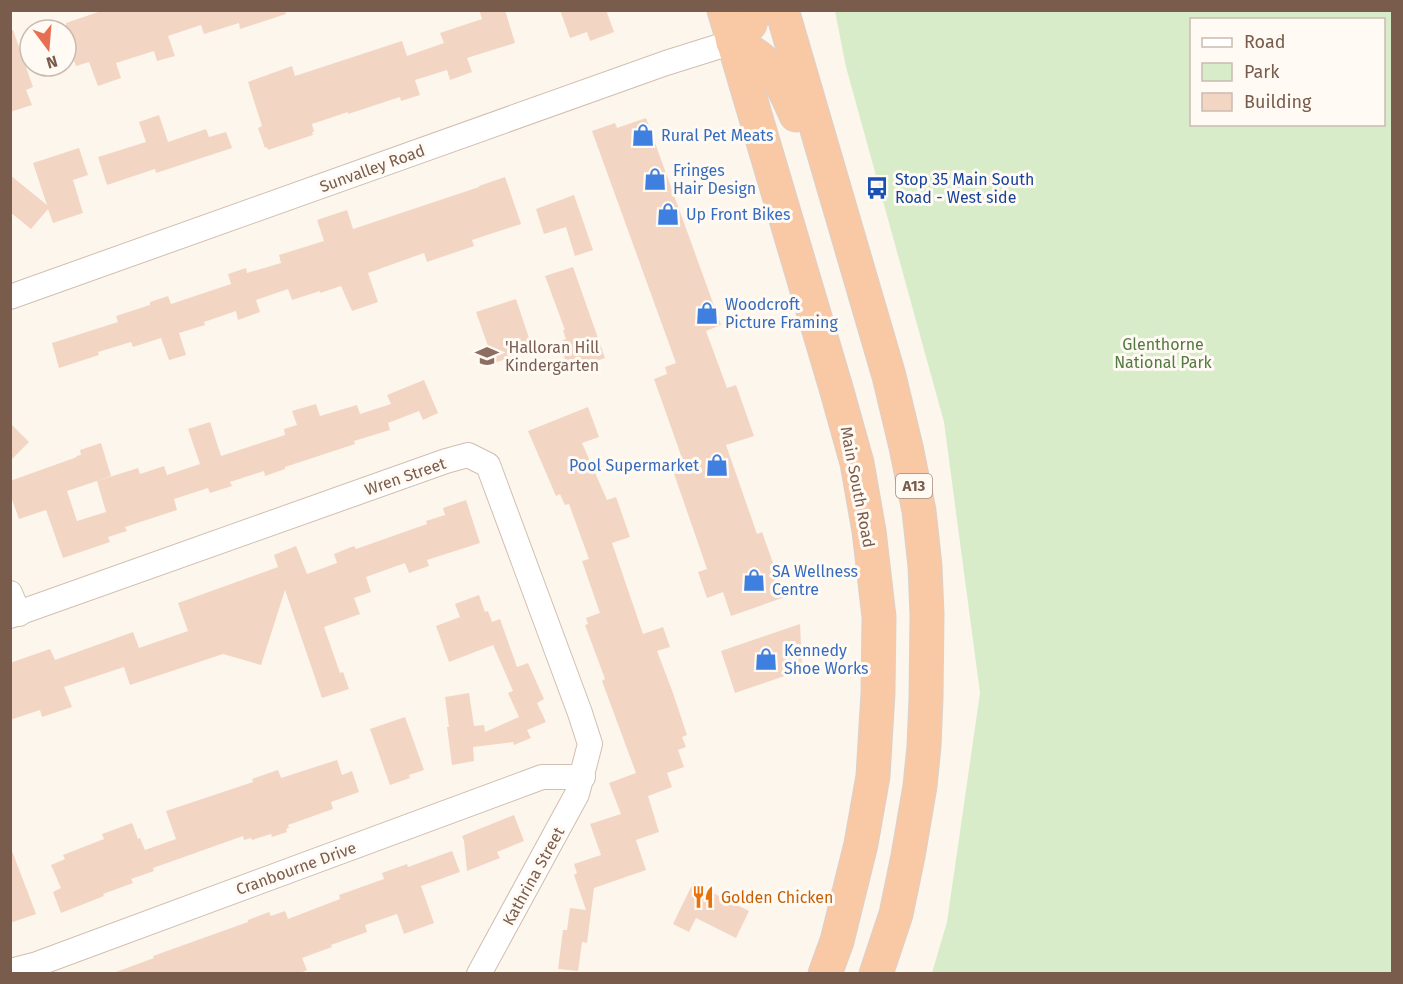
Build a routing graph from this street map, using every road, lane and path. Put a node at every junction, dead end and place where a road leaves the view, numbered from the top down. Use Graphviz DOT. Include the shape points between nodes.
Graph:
graph roads {
  1 [pos="724,10"];
  2 [pos="754,10"];
  3 [pos="782,10"];
  4 [pos="733,42"];
  5 [pos="836,197"];
  6 [pos="10,297"];
  7 [pos="13,608"];
  8 [pos="583,777"];
  9 [pos="10,971"];
  10 [pos="479,974"];
  11 [pos="825,974"];
  12 [pos="876,974"];
  1 -- 4 [label="highway, Main South Road"];
  2 -- 4 [label="highway" via="750,24"];
  3 -- 5 [label="highway, A13"];
  4 -- 5 [label="highway" via="752,51 779,78"];
  4 -- 6 [label="street, Sunvalley Road"];
  4 -- 11 [label="highway, Main South Road" via="857,463 879,617 873,776 856,866"];
  5 -- 12 [label="highway, A13" via="889,376 919,511 925,566 926,699 920,786 896,914"];
  7 -- 8 [label="street, Wren Street" via="468,455 488,465 580,713 590,744"];
  8 -- 9 [label="street, Cranbourne Drive" via="542,777"];
  8 -- 10 [label="street, Kathrina Street"];
}
